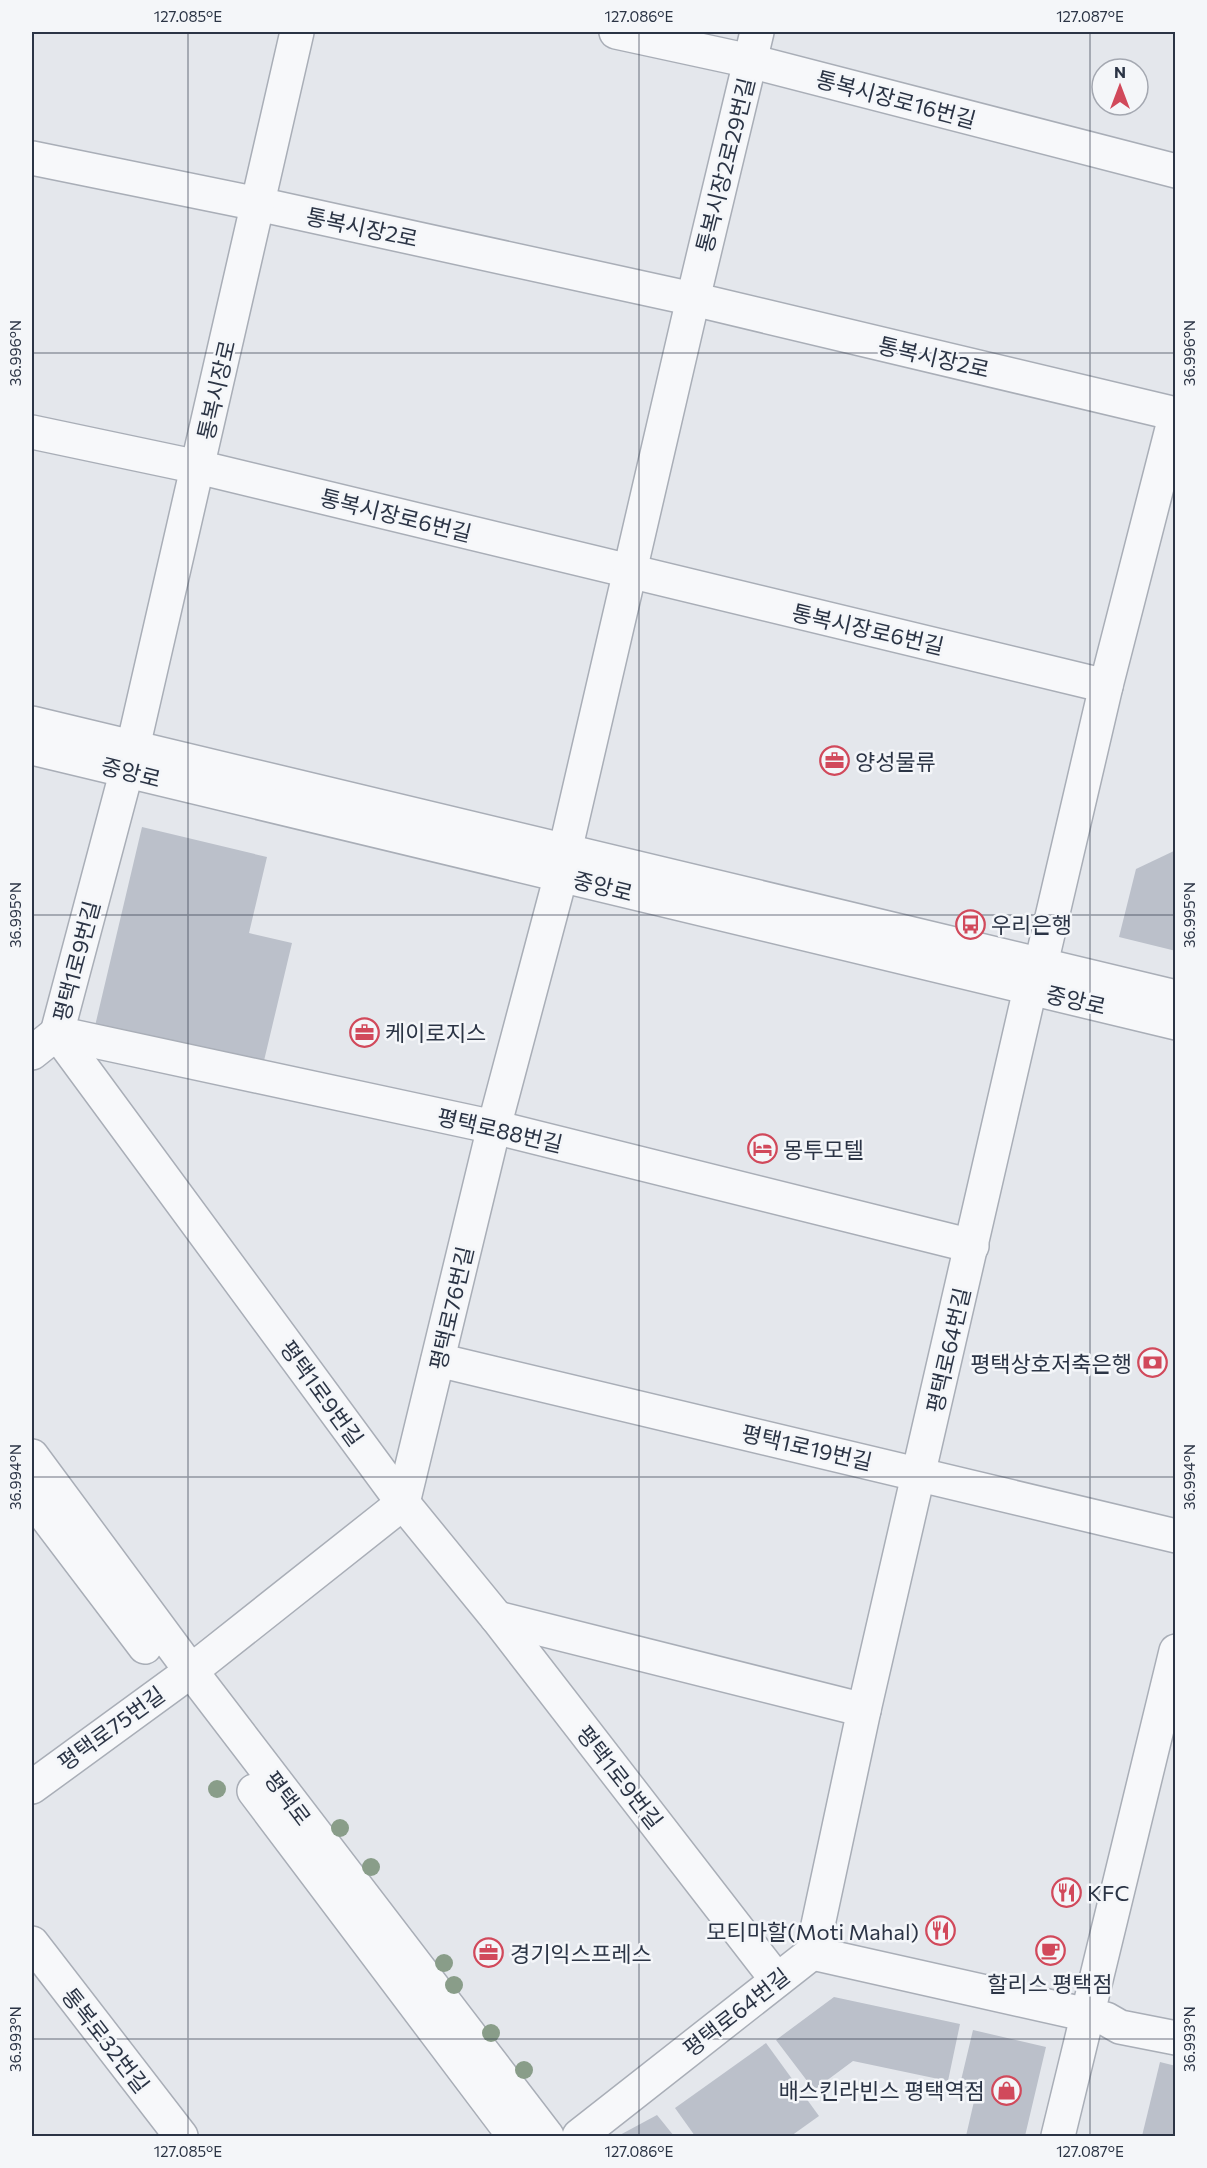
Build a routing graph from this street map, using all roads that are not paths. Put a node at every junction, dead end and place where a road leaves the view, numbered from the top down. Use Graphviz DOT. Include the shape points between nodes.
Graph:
graph roads {
  1 [pos="297,32"];
  2 [pos="616,32"];
  3 [pos="753,46"];
  4 [pos="32,158"];
  5 [pos="1176,171"];
  6 [pos="258,204"];
  7 [pos="693,299"];
  8 [pos="1176,413"];
  9 [pos="32,432"];
  10 [pos="198,467"];
  11 [pos="630,573"];
  12 [pos="1106,686"];
  13 [pos="32,723"];
  14 [pos="32,748"];
  15 [pos="129,759"];
  16 [pos="563,863"];
  17 [pos="1035,976"];
  18 [pos="1176,997"];
  19 [pos="1176,1023"];
  20 [pos="57,1033"];
  21 [pos="32,1053"];
  22 [pos="494,1127"];
  23 [pos="972,1246"];
  24 [pos="438,1360"];
  25 [pos="32,1456"];
  26 [pos="919,1473"];
  27 [pos="32,1498"];
  28 [pos="403,1503"];
  29 [pos="1176,1536"];
  30 [pos="497,1618"];
  31 [pos="1176,1651"];
  32 [pos="182,1677"];
  33 [pos="864,1710"];
  34 [pos="1176,1743"];
  35 [pos="32,1787"];
  36 [pos="32,1943"];
  37 [pos="812,1953"];
  38 [pos="777,1980"];
  39 [pos="1097,2017"];
  40 [pos="1176,2038"];
  41 [pos="181,2136"];
  42 [pos="514,2136"];
  43 [pos="547,2136"];
  44 [pos="579,2136"];
  45 [pos="1058,2136"];
  46 [pos="1079,2136"];
  1 -- 6 [label="street, 통복시장로"];
  2 -- 3 [label="street, 통복시장로16번길"];
  3 -- 5 [label="street, 통복시장로16번길"];
  3 -- 7 [label="street, 통복시장2로29번길"];
  4 -- 6 [label="street, 통복시장2로"];
  6 -- 7 [label="street, 통복시장2로"];
  6 -- 10 [label="street, 통복시장로"];
  7 -- 8 [label="street, 통복시장2로"];
  7 -- 11 [label="street"];
  8 -- 12 [label="street"];
  9 -- 10 [label="street, 통복시장로6번길"];
  10 -- 11 [label="street, 통복시장로6번길"];
  10 -- 15 [label="street, 통복시장로"];
  11 -- 12 [label="street, 통복시장로6번길"];
  11 -- 16 [label="street"];
  12 -- 17 [label="street"];
  13 -- 15 [label="street, 중앙로"];
  14 -- 15 [label="street, 중앙로"];
  15 -- 16 [label="street, 중앙로"];
  15 -- 20 [label="street, 평택1로9번길"];
  16 -- 17 [label="street, 중앙로"];
  16 -- 22 [label="street, 평택로76번길"];
  17 -- 18 [label="street, 중앙로"];
  17 -- 19 [label="street, 중앙로"];
  17 -- 23 [label="street, 평택로64번길"];
  20 -- 21 [label="street"];
  20 -- 22 [label="street, 평택로88번길"];
  20 -- 28 [label="street, 평택1로9번길"];
  22 -- 23 [label="street, 평택로88번길"];
  22 -- 24 [label="street, 평택로76번길"];
  23 -- 26 [label="street, 평택로64번길"];
  24 -- 26 [label="street, 평택1로19번길"];
  24 -- 28 [label="street, 평택로76번길"];
  25 -- 32 [label="street, 평택로"];
  26 -- 29 [label="street, 평택1로19번길"];
  26 -- 33 [label="street, 평택로64번길"];
  27 -- 32 [label="street, 평택로"];
  28 -- 30 [label="street, 평택1로9번길"];
  28 -- 32 [label="street"];
  30 -- 33 [label="street"];
  30 -- 38 [label="street, 평택1로9번길"];
  31 -- 39 [label="street"];
  32 -- 35 [label="street, 평택로75번길"];
  32 -- 42 [label="street, 평택로"];
  32 -- 43 [label="street, 평택로"];
  33 -- 37 [label="street, 평택로64번길"];
  34 -- 39 [label="street"];
  36 -- 41 [label="street, 통복로32번길"];
  37 -- 38 [label="street, 평택로64번길"];
  37 -- 39 [label="street"];
  38 -- 44 [label="street, 평택로64번길"];
  39 -- 40 [label="street" via="1120,2027"];
  39 -- 45 [label="street"];
  39 -- 46 [label="street"];
}
